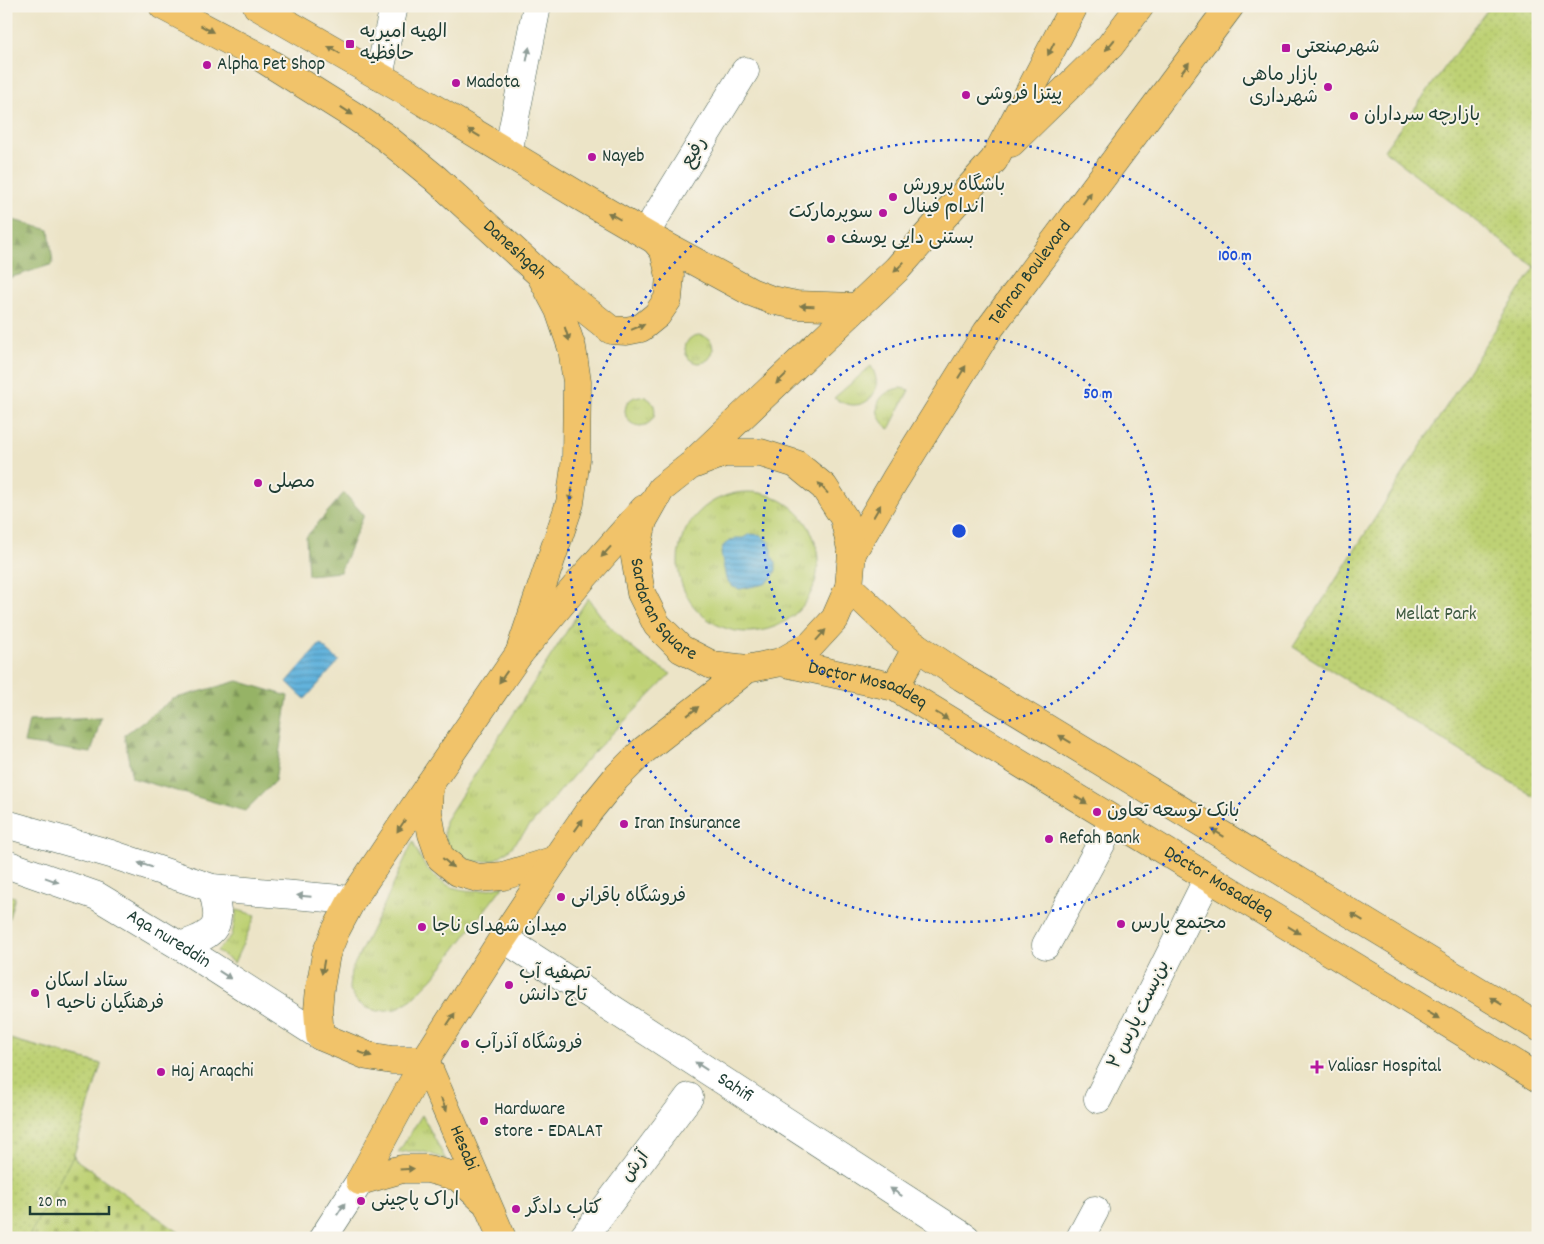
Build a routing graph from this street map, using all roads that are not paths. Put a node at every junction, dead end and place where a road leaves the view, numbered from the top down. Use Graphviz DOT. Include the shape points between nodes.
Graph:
graph roads {
  1 [pos="163,6"];
  2 [pos="257,6"];
  3 [pos="394,6"];
  4 [pos="537,6"];
  5 [pos="1074,6"];
  6 [pos="1140,6"];
  7 [pos="1230,6"];
  8 [pos="745,71"];
  9 [pos="379,76"];
  10 [pos="508,154"];
  11 [pos="994,160"];
  12 [pos="650,237"];
  13 [pos="540,274"];
  14 [pos="856,307"];
  15 [pos="690,466"];
  16 [pos="661,489"];
  17 [pos="852,553"];
  18 [pos="849,588"];
  19 [pos="917,647"];
  20 [pos="520,654"];
  21 [pos="781,662"];
  22 [pos="747,669"];
  23 [pos="895,687"];
  24 [pos="429,785"];
  25 [pos="1114,820"];
  26 [pos="6,824"];
  27 [pos="555,860"];
  28 [pos="6,864"];
  29 [pos="1208,878"];
  30 [pos="212,888"];
  31 [pos="352,900"];
  32 [pos="503,938"];
  33 [pos="1046,945"];
  34 [pos="180,946"];
  35 [pos="1538,1027"];
  36 [pos="320,1036"];
  37 [pos="425,1060"];
  38 [pos="1538,1078"];
  39 [pos="689,1097"];
  40 [pos="1098,1099"];
  41 [pos="360,1181"];
  42 [pos="487,1203"];
  43 [pos="1095,1210"];
  44 [pos="934,1226"];
  45 [pos="323,1238"];
  46 [pos="502,1238"];
  47 [pos="584,1238"];
  48 [pos="966,1238"];
  49 [pos="1080,1238"];
  1 -- 13 [label="main road, Daneshgah, one-way" via="260,57 385,137"];
  9 -- 2 [label="main road, one-way"];
  3 -- 9 [label="street"];
  10 -- 4 [label="street, one-way"];
  5 -- 11 [label="main road, one-way"];
  6 -- 11 [label="main road, one-way" via="1110,46"];
  17 -- 7 [label="main road, Tehran Boulevard, one-way" via="987,332"];
  8 -- 12 [label="street, رفیع"];
  10 -- 9 [label="main road, one-way"];
  12 -- 10 [label="main road, one-way"];
  11 -- 14 [label="main road, one-way" via="897,269"];
  13 -- 12 [label="main road, one-way" via="611,330 641,328 657,315 668,299 670,276 664,251"];
  14 -- 12 [label="main road, one-way" via="796,305 772,300 751,292"];
  13 -- 20 [label="main road, Daneshgah, one-way" via="559,310 572,348 577,382 576,459 570,503"];
  14 -- 15 [label="main road, one-way"];
  15 -- 16 [label="main road, Sardaran Square"];
  17 -- 15 [label="main road, Sardaran Square, one-way" via="844,518 824,487 796,464 761,453 724,453"];
  16 -- 20 [label="main road, one-way"];
  16 -- 22 [label="main road, Sardaran Square" via="642,521 636,557 641,593 656,625 681,649 712,665"];
  17 -- 18 [label="main road, Sardaran Square"];
  18 -- 19 [label="main road" via="902,638"];
  21 -- 18 [label="main road, Sardaran Square, one-way" via="812,646 835,619"];
  19 -- 23 [label="main road"];
  35 -- 19 [label="main road, one-way"];
  20 -- 24 [label="main road, one-way"];
  21 -- 22 [label="main road, Sardaran Square"];
  21 -- 23 [label="main road, Doctor Mosaddeq"];
  27 -- 22 [label="main road, one-way" via="616,778 644,750"];
  23 -- 25 [label="main road, Doctor Mosaddeq, one-way"];
  24 -- 27 [label="main road, one-way" via="428,812 432,834 440,857 458,872 478,878 503,876"];
  24 -- 31 [label="main road, one-way"];
  25 -- 29 [label="main road, Doctor Mosaddeq"];
  25 -- 33 [label="street"];
  30 -- 26 [label="street, one-way" via="111,854"];
  27 -- 32 [label="main road"];
  28 -- 34 [label="street, Aqa nureddin, one-way" via="97,896"];
  29 -- 38 [label="main road, Doctor Mosaddeq, one-way"];
  29 -- 40 [label="street, بن‌بست پارس ۲"];
  31 -- 30 [label="street, one-way"];
  30 -- 34 [label="street" via="218,915 214,929 202,938"];
  31 -- 36 [label="main road, one-way" via="326,954 318,1010"];
  37 -- 32 [label="main road, one-way"];
  44 -- 32 [label="street, Sahifi, one-way"];
  34 -- 36 [label="street, Aqa nureddin, one-way"];
  36 -- 37 [label="main road, one-way" via="368,1056"];
  37 -- 41 [label="main road"];
  37 -- 42 [label="main road, Hesabi, one-way"];
  39 -- 47 [label="street, آرش"];
  41 -- 42 [label="main road, one-way" via="402,1169 428,1169 458,1177"];
  45 -- 41 [label="street, one-way"];
  42 -- 46 [label="main road, Hesabi"];
  43 -- 49 [label="street"];
  44 -- 48 [label="street, Sahifi"];
}
